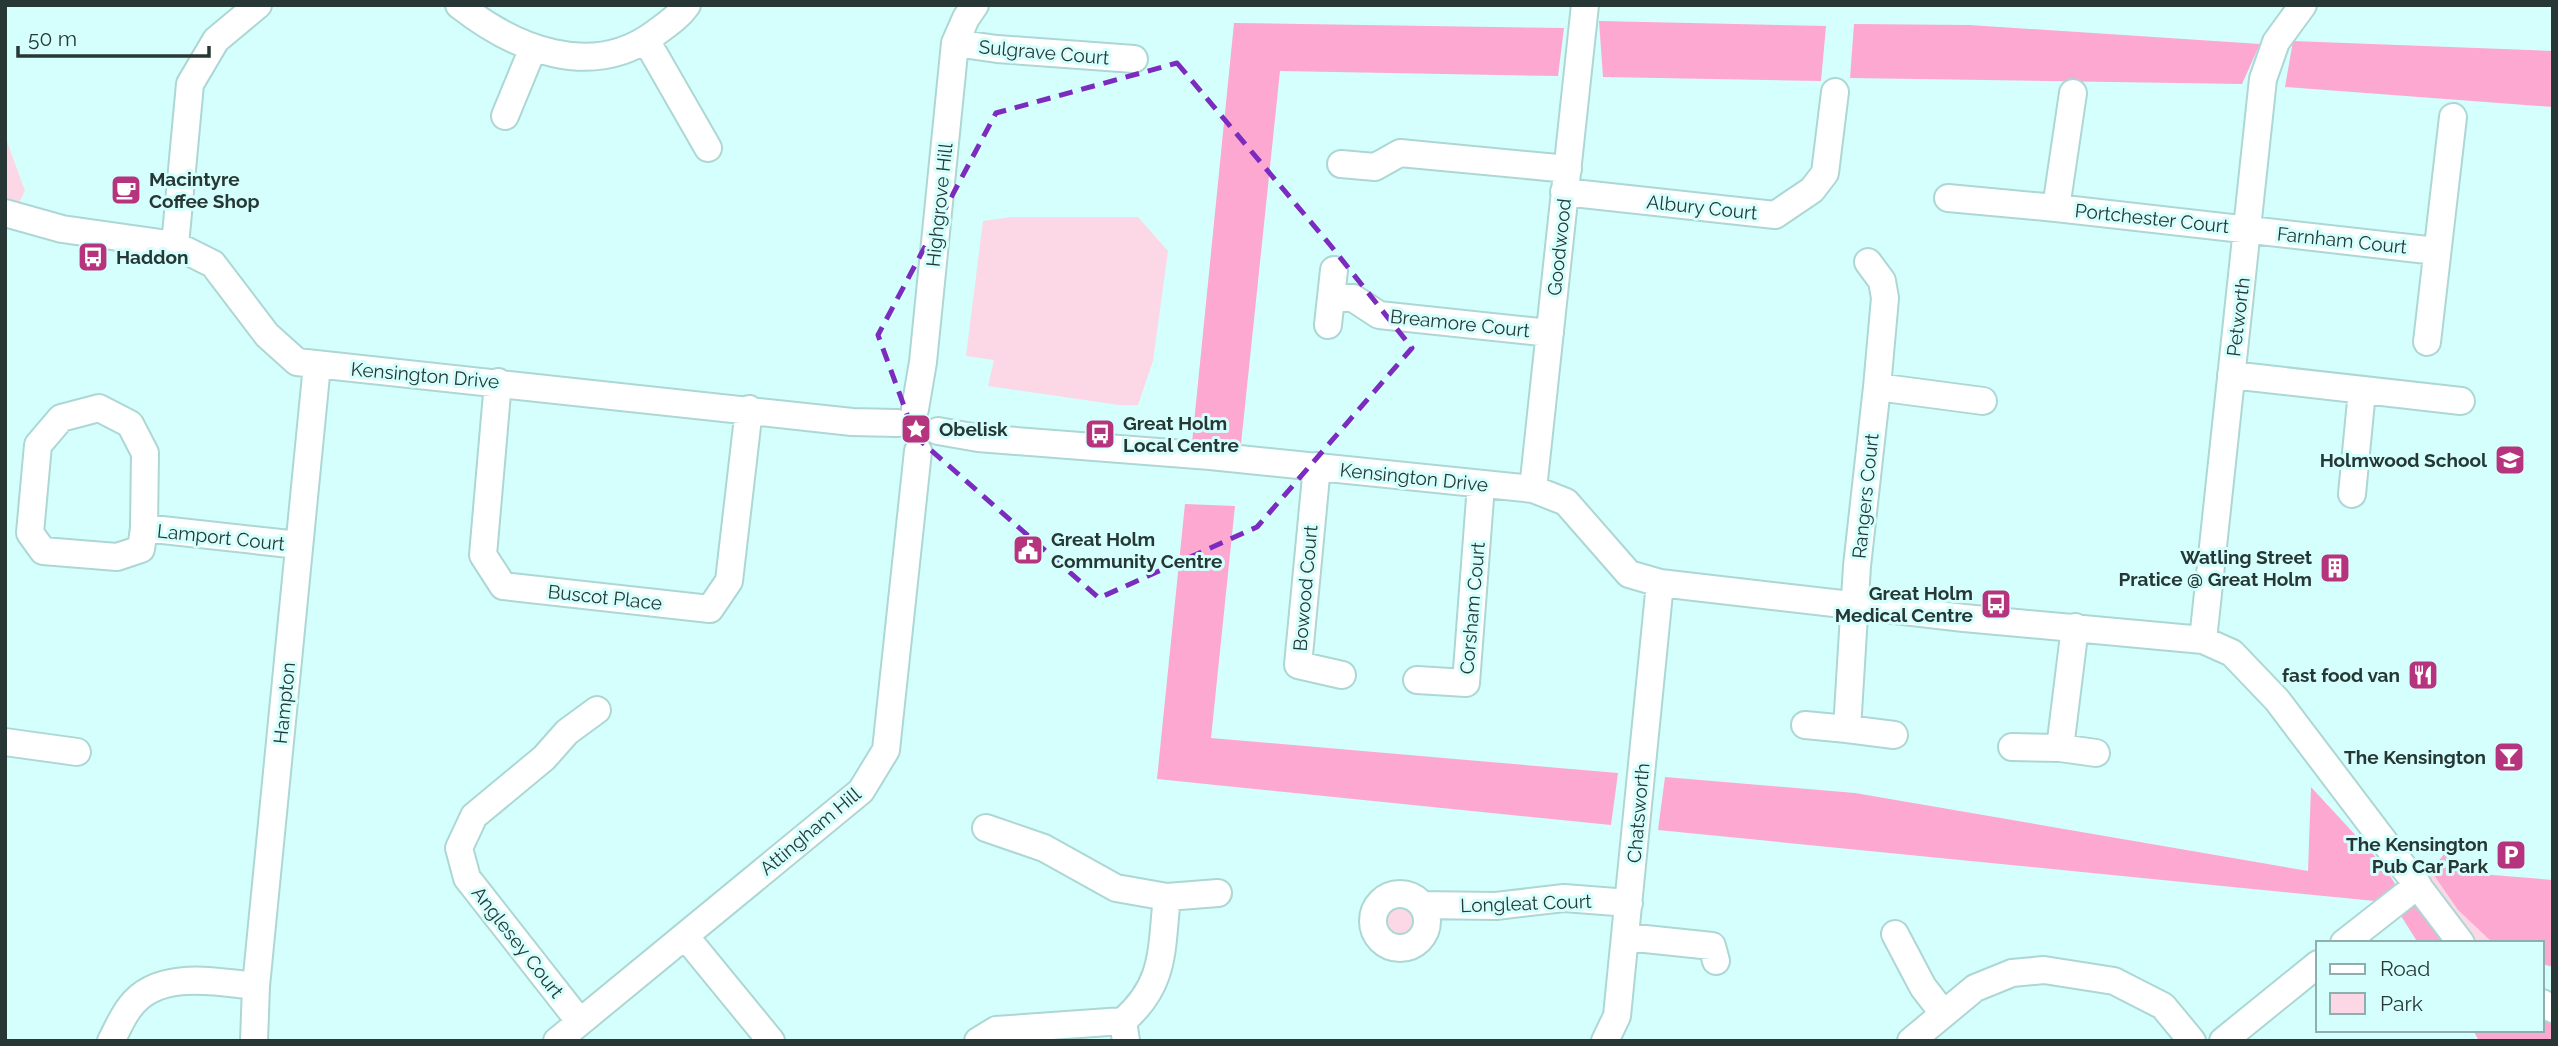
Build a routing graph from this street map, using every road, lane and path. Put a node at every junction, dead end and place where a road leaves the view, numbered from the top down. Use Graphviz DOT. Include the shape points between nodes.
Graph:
graph roads {
  1 [pos="258,5"];
  2 [pos="459,5"];
  3 [pos="687,5"];
  4 [pos="975,5"];
  5 [pos="1585,5"];
  6 [pos="2303,5"];
  7 [pos="646,40"];
  8 [pos="956,43"];
  9 [pos="534,48"];
  10 [pos="1134,59"];
  11 [pos="1835,92"];
  12 [pos="2073,93"];
  13 [pos="505,116"];
  14 [pos="2453,117"];
  15 [pos="708,148"];
  16 [pos="1341,164"];
  17 [pos="1566,181"];
  18 [pos="1948,198"];
  19 [pos="2056,208"];
  20 [pos="5,213"];
  21 [pos="2248,229"];
  22 [pos="175,245"];
  23 [pos="2437,251"];
  24 [pos="1868,262"];
  25 [pos="1328,325"];
  26 [pos="1550,333"];
  27 [pos="2427,342"];
  28 [pos="317,365"];
  29 [pos="2231,375"];
  30 [pos="498,382"];
  31 [pos="1877,387"];
  32 [pos="2362,391"];
  33 [pos="1983,401"];
  34 [pos="2461,401"];
  35 [pos="749,409"];
  36 [pos="906,416"];
  37 [pos="938,431"];
  38 [pos="918,451"];
  39 [pos="1317,466"];
  40 [pos="1481,485"];
  41 [pos="1533,489"];
  42 [pos="2352,495"];
  43 [pos="144,528"];
  44 [pos="299,545"];
  45 [pos="1660,583"];
  46 [pos="1855,605"];
  47 [pos="2075,627"];
  48 [pos="2203,640"];
  49 [pos="1342,676"];
  50 [pos="1418,680"];
  51 [pos="597,710"];
  52 [pos="1805,725"];
  53 [pos="1847,729"];
  54 [pos="1894,735"];
  55 [pos="5,742"];
  56 [pos="2012,747"];
  57 [pos="2060,748"];
  58 [pos="77,752"];
  59 [pos="2096,753"];
  60 [pos="986,828"];
  61 [pos="2418,885"];
  62 [pos="1218,893"];
  63 [pos="1167,897"];
  64 [pos="1629,903"];
  65 [pos="1422,905"];
  66 [pos="1895,934"];
  67 [pos="685,936"];
  68 [pos="1626,937"];
  69 [pos="2347,941"];
  70 [pos="2459,941"];
  71 [pos="1719,946"];
  72 [pos="2316,966"];
  73 [pos="256,986"];
  74 [pos="1943,1013"];
  75 [pos="580,1022"];
  76 [pos="1125,1031"];
  77 [pos="111,1041"];
  78 [pos="254,1041"];
  79 [pos="557,1041"];
  80 [pos="771,1041"];
  81 [pos="978,1041"];
  82 [pos="1605,1041"];
  83 [pos="1911,1041"];
  84 [pos="2192,1041"];
  85 [pos="2224,1041"];
  1 -- 22 [label="street" via="216,40 190,84"];
  2 -- 9 [label="street" via="478,20"];
  3 -- 7 [label="street"];
  4 -- 8 [label="street, Highgrove Hill"];
  5 -- 17 [label="street, Goodwood"];
  6 -- 21 [label="street, Petworth" via="2276,42 2263,79"];
  7 -- 9 [label="street" via="615,54 575,58"];
  7 -- 15 [label="street"];
  8 -- 10 [label="street, Sulgrave Court"];
  8 -- 36 [label="street, Highgrove Hill" via="923,362"];
  9 -- 13 [label="street"];
  11 -- 17 [label="street, Albury Court" via="1825,173 1812,190 1775,215"];
  12 -- 19 [label="street, Portchester Court"];
  14 -- 23 [label="street"];
  16 -- 17 [label="street, Albury Court" via="1376,167 1400,152"];
  17 -- 26 [label="street, Goodwood"];
  18 -- 19 [label="street, Portchester Court"];
  19 -- 21 [label="street, Portchester Court"];
  20 -- 22 [label="street, Kensington Drive" via="62,229"];
  21 -- 23 [label="street, Farnham Court"];
  21 -- 29 [label="street, Petworth"];
  22 -- 28 [label="street, Kensington Drive" via="213,264 267,335 297,362"];
  23 -- 27 [label="street"];
  24 -- 31 [label="street, Rangers Court" via="1882,281 1885,298"];
  25 -- 26 [label="street, Breamore Court" via="1333,283 1379,315"];
  26 -- 41 [label="street, Goodwood"];
  28 -- 30 [label="street, Kensington Drive"];
  28 -- 44 [label="street, Hampton"];
  29 -- 32 [label="street"];
  29 -- 48 [label="street, Petworth"];
  30 -- 35 [label="street, Kensington Drive"];
  30 -- 35 [label="street, Buscot Place" via="483,555 503,586 696,607 710,608 729,581"];
  31 -- 33 [label="street"];
  31 -- 46 [label="street, Rangers Court"];
  32 -- 34 [label="street"];
  32 -- 42 [label="street"];
  35 -- 36 [label="street, Kensington Drive" via="852,422"];
  36 -- 37 [label="street" via="929,413"];
  36 -- 38 [label="street" via="896,436"];
  37 -- 38 [label="street" via="933,442"];
  37 -- 39 [label="street, Kensington Drive"];
  38 -- 67 [label="street, Attingham Hill" via="886,750 861,791"];
  39 -- 40 [label="street, Kensington Drive"];
  39 -- 49 [label="street, Bowood Court" via="1298,665"];
  40 -- 41 [label="street, Kensington Drive"];
  40 -- 50 [label="street, Corsham Court" via="1466,683"];
  41 -- 45 [label="street, Kensington Drive" via="1566,502 1629,574"];
  43 -- 43 [label="street, Lamport Court" via="145,453 130,424 99,408 61,418 38,444 30,533 43,551 117,558 141,549"];
  43 -- 44 [label="street, Lamport Court"];
  44 -- 73 [label="street, Hampton"];
  45 -- 46 [label="street, Kensington Drive"];
  45 -- 64 [label="street, Chatsworth"];
  46 -- 47 [label="street, Kensington Drive"];
  46 -- 53 [label="street"];
  47 -- 48 [label="street, Kensington Drive"];
  47 -- 57 [label="street"];
  48 -- 61 [label="street, Kensington Drive" via="2232,653 2277,700"];
  51 -- 75 [label="street, Anglesey Court" via="474,816 459,848 467,878"];
  52 -- 53 [label="street"];
  53 -- 54 [label="street"];
  55 -- 58 [label="street"];
  56 -- 57 [label="street"];
  57 -- 59 [label="street"];
  60 -- 63 [label="street" via="1044,848 1116,888"];
  61 -- 69 [label="street"];
  61 -- 70 [label="street, Kensington Drive"];
  62 -- 63 [label="street"];
  63 -- 76 [label="street" via="1158,975"];
  64 -- 65 [label="street, Longleat Court" via="1564,898 1496,906"];
  64 -- 68 [label="street, Chatsworth"];
  66 -- 74 [label="street" via="1923,988"];
  67 -- 75 [label="street, Attingham Hill"];
  67 -- 80 [label="street"];
  68 -- 71 [label="street"];
  68 -- 82 [label="street, Chatsworth" via="1617,1016"];
  72 -- 85 [label="street"];
  73 -- 77 [label="street" via="189,979 157,986 131,1005"];
  73 -- 78 [label="street, Hampton"];
  74 -- 83 [label="street"];
  74 -- 84 [label="street" via="1975,988 2012,973 2044,970 2114,981 2163,1006"];
  75 -- 79 [label="street, Attingham Hill"];
  76 -- 81 [label="street" via="996,1030"];
}
